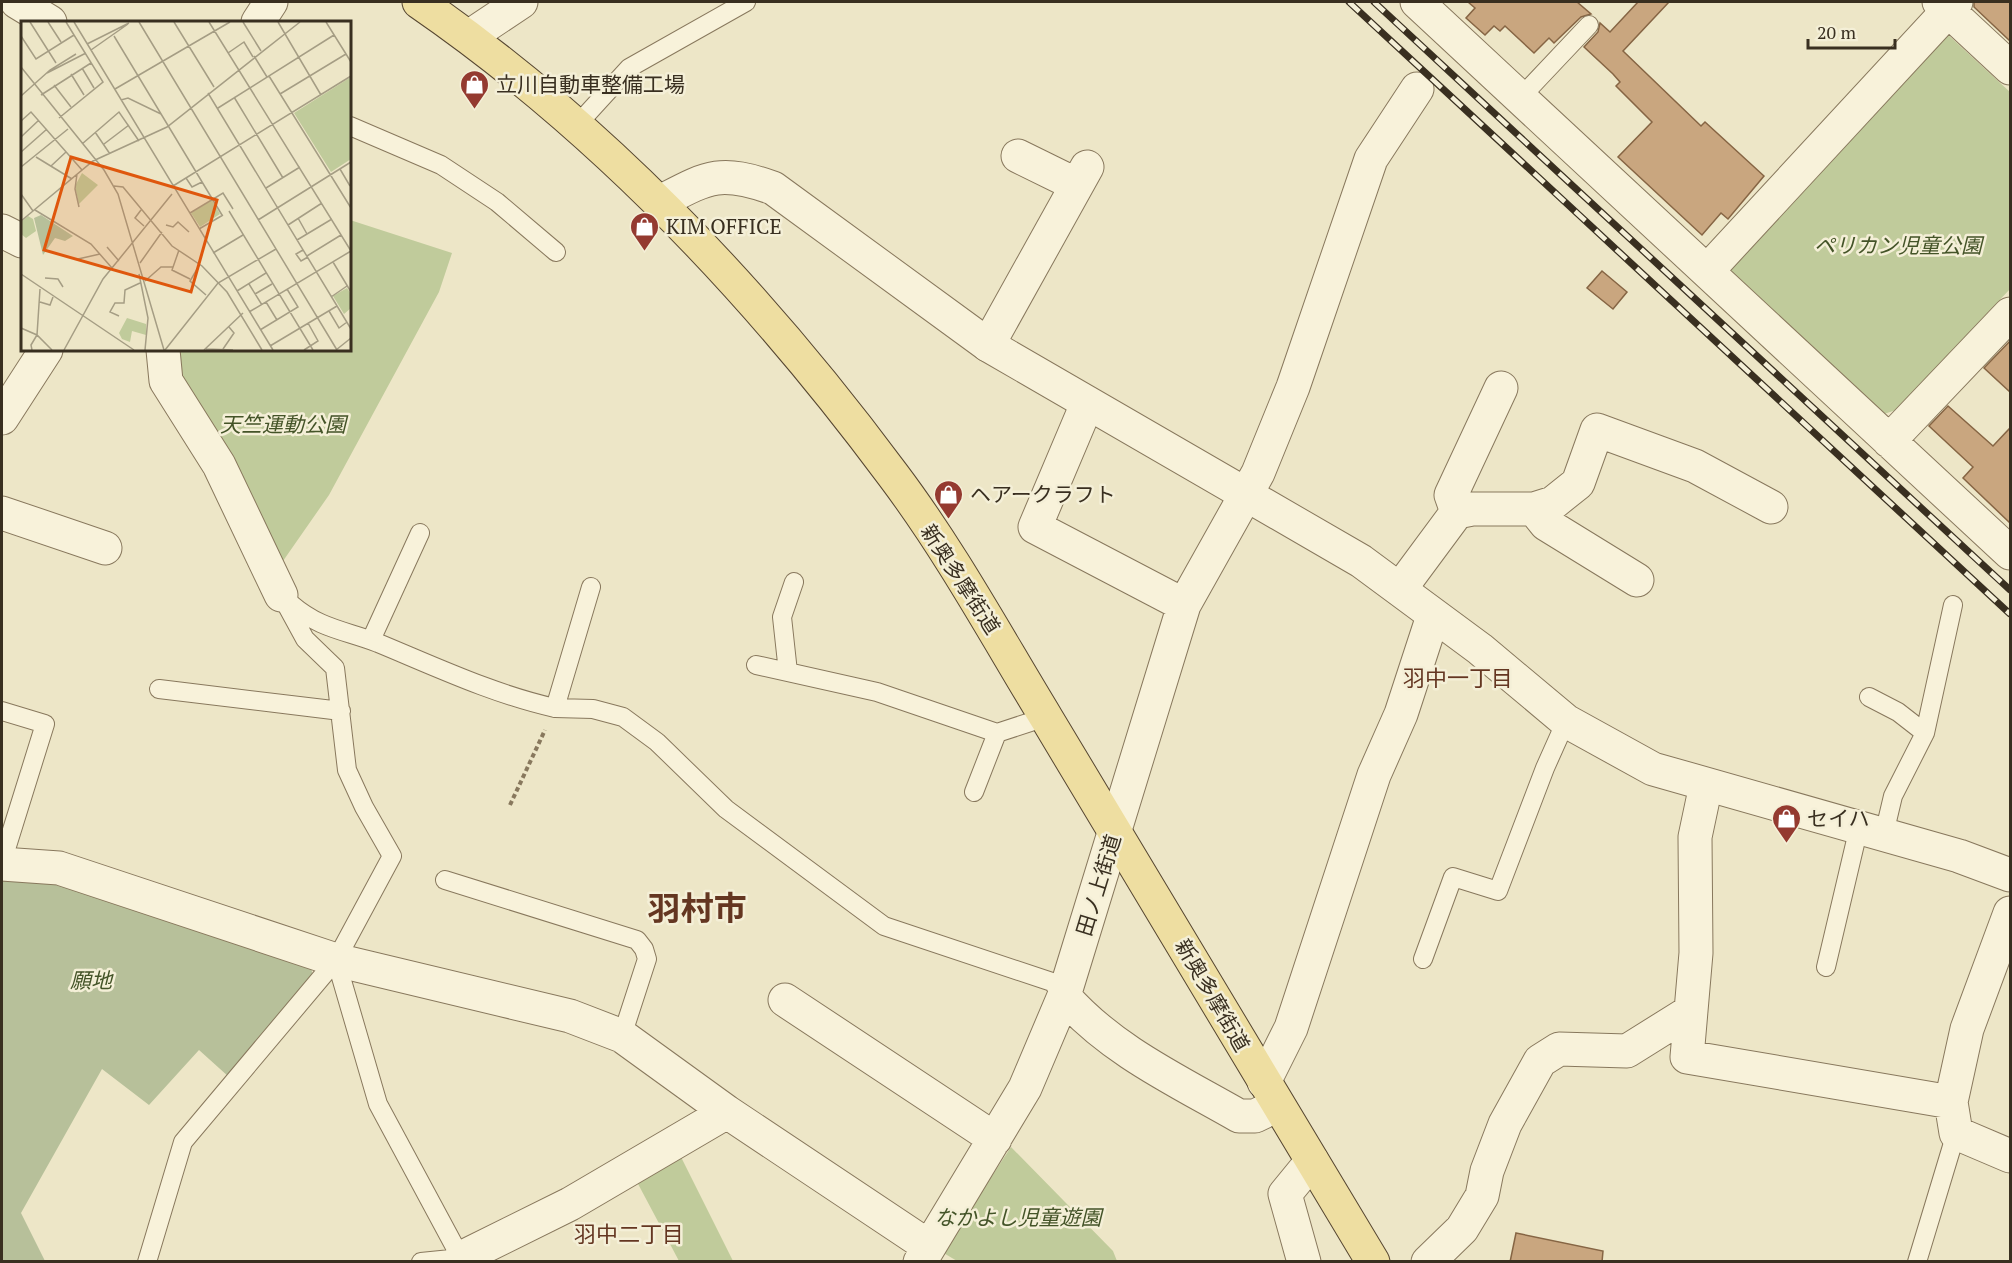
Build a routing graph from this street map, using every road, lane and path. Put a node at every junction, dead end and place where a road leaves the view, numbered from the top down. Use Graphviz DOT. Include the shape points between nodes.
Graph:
graph roads {
  1 [pos="17,2"];
  2 [pos="271,2"];
  3 [pos="419,2"];
  4 [pos="521,2"];
  5 [pos="746,2"];
  6 [pos="1417,2"];
  7 [pos="1948,4"];
  8 [pos="48,21"];
  9 [pos="259,21"];
  10 [pos="1589,25"];
  11 [pos="470,36"];
  12 [pos="2010,68"];
  13 [pos="1417,89"];
  14 [pos="1521,98"];
  15 [pos="351,126"];
  16 [pos="576,126"];
  17 [pos="1018,156"];
  18 [pos="660,202"];
  19 [pos="2,231"];
  20 [pos="21,240"];
  21 [pos="556,252"];
  22 [pos="1708,270"];
  23 [pos="2007,325"];
  24 [pos="988,345"];
  25 [pos="45,351"];
  26 [pos="162,351"];
  27 [pos="1501,388"];
  28 [pos="1087,404"];
  29 [pos="2,418"];
  30 [pos="1889,441"];
  31 [pos="1244,494"];
  32 [pos="1771,507"];
  33 [pos="1534,509"];
  34 [pos="1457,512"];
  35 [pos="2,513"];
  36 [pos="420,533"];
  37 [pos="105,548"];
  38 [pos="2010,553"];
  39 [pos="1637,580"];
  40 [pos="794,582"];
  41 [pos="591,587"];
  42 [pos="1400,589"];
  43 [pos="280,595"];
  44 [pos="1184,605"];
  45 [pos="1953,605"];
  46 [pos="1433,615"];
  47 [pos="371,640"];
  48 [pos="756,665"];
  49 [pos="788,672"];
  50 [pos="159,689"];
  51 [pos="1869,697"];
  52 [pos="555,708"];
  53 [pos="2,711"];
  54 [pos="341,711"];
  55 [pos="1046,717"];
  56 [pos="1566,722"];
  57 [pos="998,733"];
  58 [pos="1925,733"];
  59 [pos="1706,785"];
  60 [pos="974,792"];
  61 [pos="510,805"];
  62 [pos="1115,828"];
  63 [pos="1871,831"];
  64 [pos="2,863"];
  65 [pos="2010,875"];
  66 [pos="445,880"];
  67 [pos="2010,913"];
  68 [pos="1423,958"];
  69 [pos="336,960"];
  70 [pos="1826,967"];
  71 [pos="1064,996"];
  72 [pos="785,1000"];
  73 [pos="1691,1011"];
  74 [pos="622,1036"];
  75 [pos="1271,1093"];
  76 [pos="1950,1102"];
  77 [pos="727,1112"];
  78 [pos="1956,1133"];
  79 [pos="994,1139"];
  80 [pos="2010,1156"];
  81 [pos="1312,1161"];
  82 [pos="924,1254"];
  83 [pos="462,1260"];
  84 [pos="147,1262"];
  85 [pos="421,1262"];
  86 [pos="1304,1262"];
  87 [pos="1373,1262"];
  88 [pos="1428,1262"];
  89 [pos="1917,1262"];
  1 -- 8 [label="street"];
  2 -- 9 [label="street"];
  3 -- 11 [label="main road, 新奥多摩街道"];
  4 -- 11 [label="street"];
  5 -- 16 [label="lane" via="629,68"];
  6 -- 14 [label="street"];
  7 -- 12 [label="street"];
  7 -- 22 [label="street"];
  10 -- 14 [label="lane"];
  11 -- 16 [label="main road, 新奥多摩街道"];
  13 -- 31 [label="street, 田ノ上街道" via="1371,159 1293,387 1258,473"];
  14 -- 22 [label="street"];
  15 -- 21 [label="lane" via="441,165 497,202"];
  16 -- 18 [label="main road, 新奥多摩街道"];
  17 -- 24 [label="street" via="1082,176"];
  18 -- 24 [label="street" via="705,178 717,176 742,177 773,188"];
  18 -- 55 [label="main road, 新奥多摩街道" via="816,375 896,478 974,594"];
  19 -- 20 [label="street"];
  22 -- 30 [label="street"];
  23 -- 30 [label="street"];
  24 -- 28 [label="street"];
  25 -- 29 [label="street"];
  26 -- 43 [label="street" via="166,381 219,465"];
  27 -- 34 [label="street" via="1451,495"];
  28 -- 31 [label="street"];
  28 -- 44 [label="street" via="1035,527"];
  30 -- 38 [label="street"];
  31 -- 42 [label="street" via="1361,561"];
  31 -- 44 [label="street, 田ノ上街道"];
  32 -- 33 [label="street" via="1695,466 1597,430 1578,483 1553,503"];
  33 -- 34 [label="street"];
  33 -- 39 [label="street" via="1546,524"];
  34 -- 42 [label="street"];
  35 -- 37 [label="street"];
  36 -- 47 [label="lane"];
  40 -- 49 [label="lane" via="782,617"];
  41 -- 52 [label="lane"];
  42 -- 46 [label="street"];
  43 -- 47 [label="lane" via="308,619"];
  43 -- 54 [label="lane" via="305,639 335,668"];
  44 -- 62 [label="street, 田ノ上街道"];
  45 -- 58 [label="lane"];
  46 -- 56 [label="street"];
  46 -- 75 [label="street" via="1401,714 1374,775"];
  47 -- 52 [label="lane" via="519,700"];
  48 -- 49 [label="lane"];
  49 -- 57 [label="lane" via="877,692"];
  50 -- 54 [label="lane"];
  51 -- 58 [label="lane" via="1898,712"];
  52 -- 61 [label="path"];
  52 -- 71 [label="lane" via="593,709 623,717 657,742 726,810 884,926 1052,982"];
  53 -- 64 [label="lane" via="45,724"];
  54 -- 69 [label="lane" via="347,770 392,856"];
  55 -- 57 [label="lane"];
  55 -- 62 [label="main road, 新奥多摩街道"];
  56 -- 59 [label="street" via="1653,769"];
  56 -- 68 [label="lane" via="1498,891 1453,877"];
  57 -- 60 [label="lane"];
  58 -- 63 [label="lane"];
  59 -- 63 [label="street"];
  59 -- 73 [label="street" via="1695,837 1696,953"];
  62 -- 71 [label="street, 田ノ上街道"];
  62 -- 75 [label="main road, 新奥多摩街道"];
  63 -- 65 [label="street"];
  63 -- 70 [label="lane"];
  64 -- 69 [label="street" via="59,868"];
  66 -- 74 [label="lane" via="638,940 647,959"];
  67 -- 76 [label="street" via="1967,1029"];
  69 -- 74 [label="street" via="570,1016"];
  69 -- 83 [label="lane" via="378,1104"];
  69 -- 84 [label="lane" via="183,1142"];
  71 -- 75 [label="street" via="1082,1017 1119,1046 1239,1116 1254,1116"];
  71 -- 79 [label="street, 田ノ上街道" via="1025,1088"];
  72 -- 79 [label="street"];
  73 -- 76 [label="street" via="1688,1057"];
  73 -- 88 [label="street" via="1627,1051 1559,1049 1540,1061 1505,1124 1482,1196 1462,1229"];
  74 -- 77 [label="street"];
  75 -- 81 [label="main road, 新奥多摩街道"];
  76 -- 78 [label="street"];
  77 -- 82 [label="street"];
  77 -- 83 [label="street" via="570,1204"];
  78 -- 80 [label="street"];
  78 -- 89 [label="lane"];
  79 -- 82 [label="street, 田ノ上街道"];
  81 -- 86 [label="street" via="1285,1194"];
  81 -- 87 [label="main road, 新奥多摩街道"];
  83 -- 85 [label="lane"];
}
